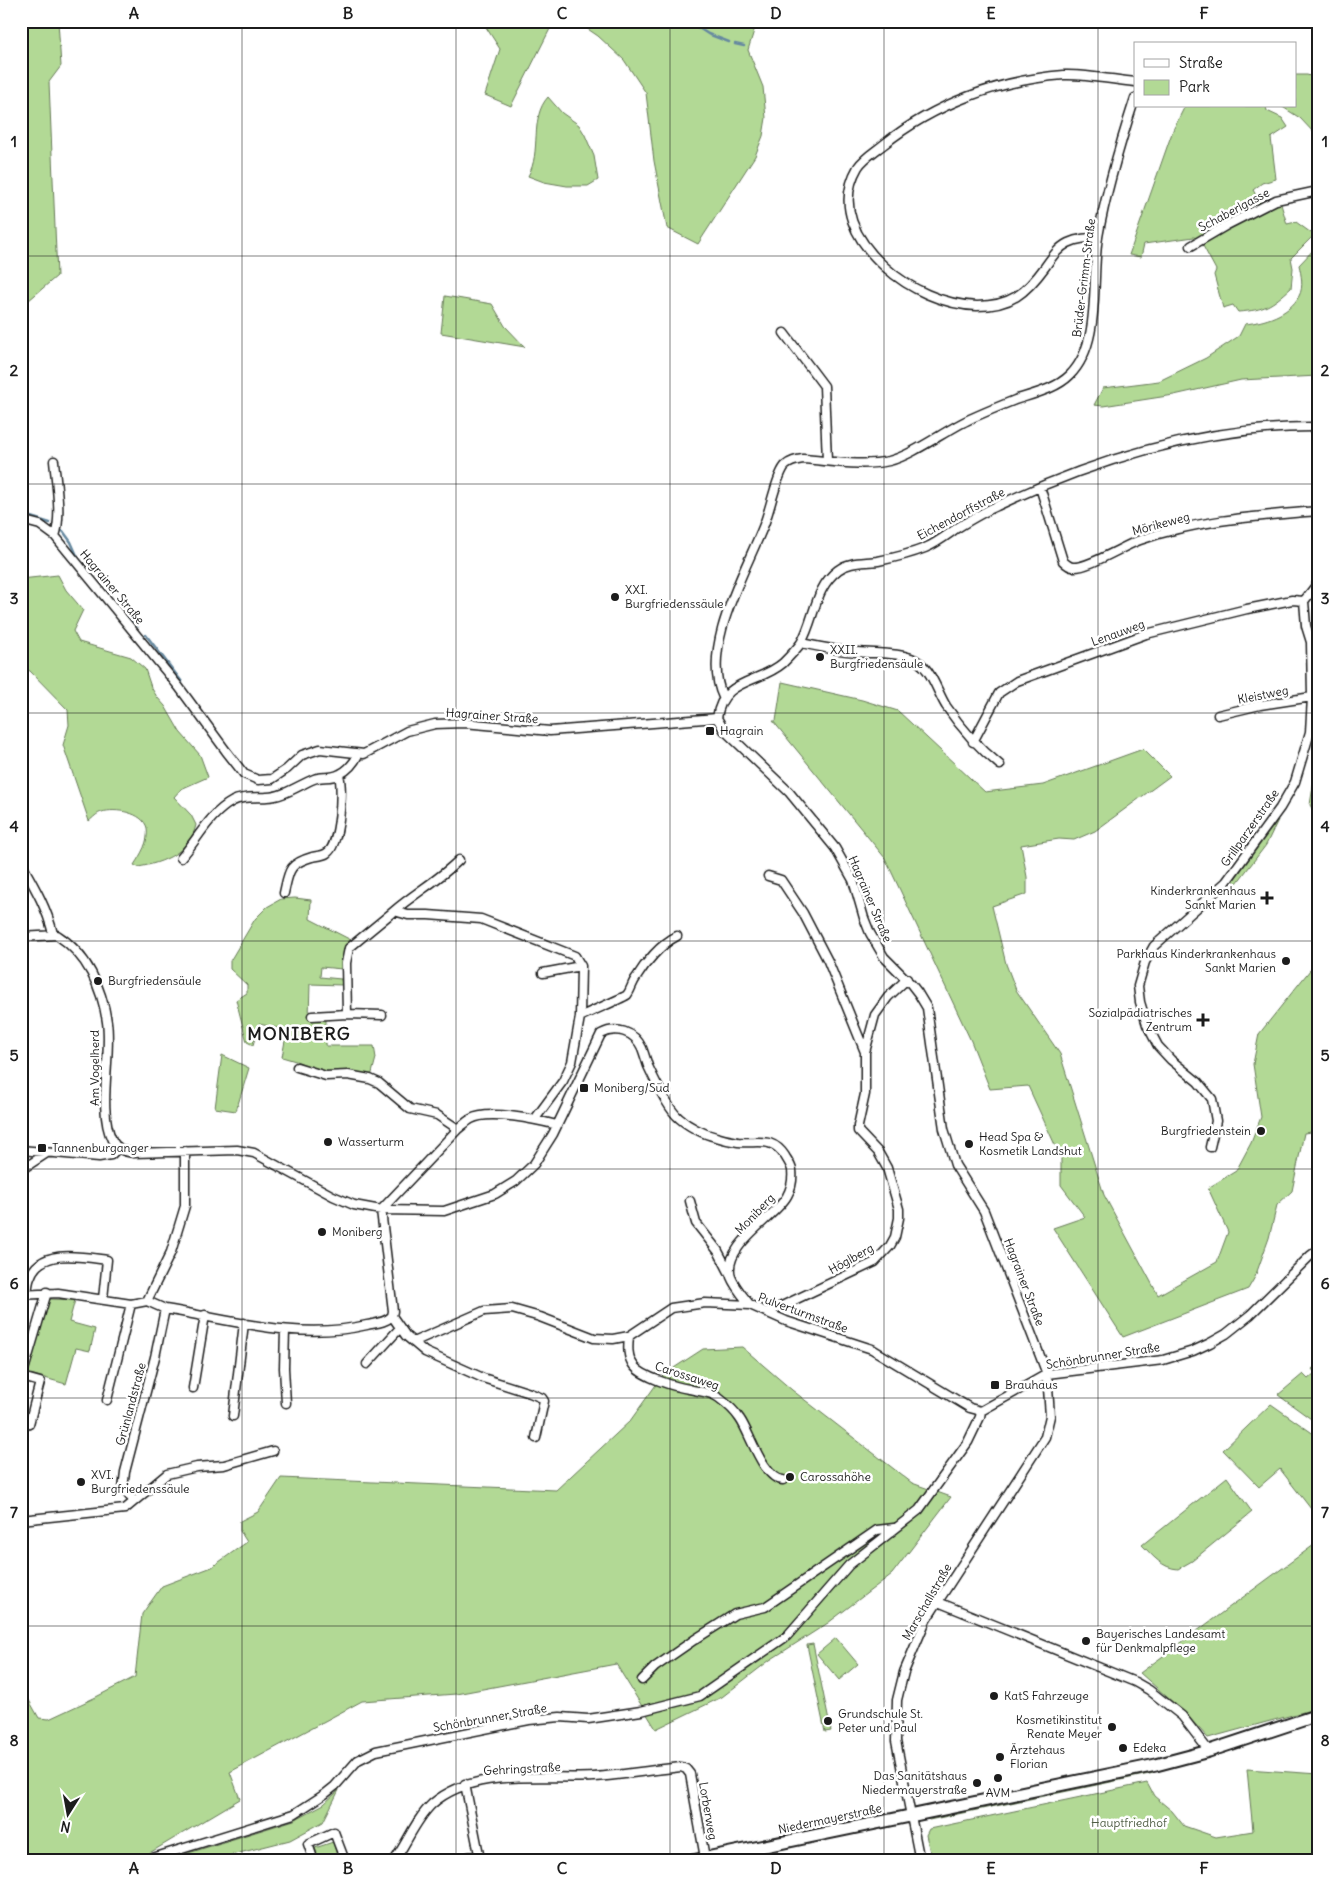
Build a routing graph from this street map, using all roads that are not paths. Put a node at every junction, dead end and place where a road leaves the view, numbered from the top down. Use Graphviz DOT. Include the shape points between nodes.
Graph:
graph roads {
  1 [pos="1134,82"];
  2 [pos="1134,101"];
  3 [pos="1318,191"];
  4 [pos="1098,238"];
  5 [pos="1191,246"];
  6 [pos="784,332"];
  7 [pos="1318,427"];
  8 [pos="54,461"];
  9 [pos="827,461"];
  10 [pos="1040,487"];
  11 [pos="1318,511"];
  12 [pos="21,520"];
  13 [pos="55,536"];
  14 [pos="1318,583"];
  15 [pos="1304,601"];
  16 [pos="1314,641"];
  17 [pos="801,643"];
  18 [pos="723,697"];
  19 [pos="1312,697"];
  20 [pos="1218,715"];
  21 [pos="717,718"];
  22 [pos="973,742"];
  23 [pos="358,755"];
  24 [pos="1000,765"];
  25 [pos="339,775"];
  26 [pos="181,858"];
  27 [pos="459,860"];
  28 [pos="21,862"];
  29 [pos="768,876"];
  30 [pos="284,893"];
  31 [pos="394,911"];
  32 [pos="53,934"];
  33 [pos="677,936"];
  34 [pos="21,937"];
  35 [pos="582,966"];
  36 [pos="543,973"];
  37 [pos="907,979"];
  38 [pos="347,1014"];
  39 [pos="382,1015"];
  40 [pos="312,1016"];
  41 [pos="580,1017"];
  42 [pos="865,1052"];
  43 [pos="297,1067"];
  44 [pos="535,1119"];
  45 [pos="557,1125"];
  46 [pos="458,1129"];
  47 [pos="1210,1147"];
  48 [pos="118,1148"];
  49 [pos="21,1150"];
  50 [pos="185,1151"];
  51 [pos="46,1153"];
  52 [pos="21,1170"];
  53 [pos="690,1201"];
  54 [pos="381,1210"];
  55 [pos="1318,1250"];
  56 [pos="730,1276"];
  57 [pos="47,1292"];
  58 [pos="24,1294"];
  59 [pos="103,1299"];
  60 [pos="147,1301"];
  61 [pos="131,1304"];
  62 [pos="750,1305"];
  63 [pos="165,1309"];
  64 [pos="767,1313"];
  65 [pos="205,1316"];
  66 [pos="392,1316"];
  67 [pos="244,1323"];
  68 [pos="400,1328"];
  69 [pos="285,1330"];
  70 [pos="629,1336"];
  71 [pos="413,1342"];
  72 [pos="367,1364"];
  73 [pos="1047,1374"];
  74 [pos="193,1388"];
  75 [pos="107,1400"];
  76 [pos="286,1403"];
  77 [pos="981,1411"];
  78 [pos="233,1416"];
  79 [pos="21,1427"];
  80 [pos="536,1438"];
  81 [pos="273,1451"];
  82 [pos="783,1480"];
  83 [pos="134,1502"];
  84 [pos="21,1520"];
  85 [pos="895,1528"];
  86 [pos="938,1602"];
  87 [pos="642,1680"];
  88 [pos="1318,1715"];
  89 [pos="1209,1751"];
  90 [pos="686,1769"];
  91 [pos="465,1784"];
  92 [pos="911,1815"];
  93 [pos="705,1858"];
  94 [pos="143,1861"];
  95 [pos="314,1861"];
  96 [pos="345,1861"];
  97 [pos="394,1861"];
  98 [pos="469,1861"];
  99 [pos="692,1861"];
  100 [pos="920,1861"];
  1 -- 4 [label="street" via="1065,75 1000,87 954,102 919,119 867,157 858,166 848,193 853,226 877,260 920,291 956,303 976,306 1016,298 1032,285 1060,248 1077,239"];
  2 -- 4 [label="street, Brüder-Grimm-Straße" via="1116,158"];
  3 -- 5 [label="street, Schaberlgasse" via="1276,200"];
  4 -- 9 [label="street, Brüder-Grimm-Straße" via="1094,300 1086,352 1069,376 1056,385 958,424 899,458 875,463"];
  6 -- 9 [label="street" via="824,386"];
  7 -- 10 [label="street, Eichendorffstraße" via="1211,436 1094,466"];
  8 -- 13 [label="street" via="58,510"];
  9 -- 18 [label="street, Brüder-Grimm-Straße" via="792,461 780,476 763,528 740,576 725,618 717,666 718,686"];
  10 -- 11 [label="street, Mörikeweg" via="1063,561 1073,567 1140,540 1176,530 1256,516"];
  10 -- 17 [label="street, Eichendorffstraße" via="977,516 926,547 896,557 839,568 824,583"];
  12 -- 13 [label="street, Hagrainer Straße" via="40,525"];
  13 -- 23 [label="street, Hagrainer Straße" via="179,687 244,774 258,780 272,779 302,755 320,749"];
  14 -- 15 [label="street"];
  15 -- 16 [label="street, Grillparzerstraße" via="1306,626"];
  15 -- 22 [label="street, Lenauweg" via="1292,600 1247,609 1146,634 1017,681 999,693"];
  16 -- 19 [label="street, Grillparzerstraße"];
  17 -- 18 [label="street, Eichendorffstraße" via="780,665 740,684"];
  17 -- 22 [label="street" via="912,658 925,668 945,705"];
  18 -- 21 [label="street"];
  19 -- 20 [label="street, Kleistweg"];
  19 -- 47 [label="street, Grillparzerstraße" via="1310,732 1304,758 1280,808 1226,882 1154,946 1138,986 1147,1025 1158,1046 1212,1099 1216,1121"];
  21 -- 23 [label="street, Hagrainer Straße" via="550,731 435,724 407,731 370,752"];
  21 -- 37 [label="street, Hagrainer Straße" via="724,730 788,792 835,848 853,880 870,934 884,957"];
  22 -- 24 [label="street"];
  23 -- 25 [label="street, Hagrainer Straße"];
  25 -- 26 [label="street" via="314,779 268,798 258,796 234,800 204,826"];
  25 -- 30 [label="street" via="342,792 332,848 326,854 300,860 291,867"];
  27 -- 31 [label="street"];
  28 -- 32 [label="street" via="39,895"];
  29 -- 42 [label="street, Höglberg" via="781,880 803,913 828,961"];
  31 -- 35 [label="street" via="408,915 481,919 575,956"];
  31 -- 38 [label="street" via="349,948 346,963"];
  32 -- 34 [label="street"];
  32 -- 48 [label="street, Am Vogelherd" via="71,946 95,979 108,1036 105,1103 108,1127 112,1142"];
  33 -- 41 [label="street" via="670,939 642,970 626,996"];
  35 -- 36 [label="street"];
  35 -- 41 [label="street"];
  37 -- 42 [label="street, Höglberg" via="879,1007"];
  37 -- 73 [label="street, Hagrainer Straße" via="927,1008 944,1129 955,1166 984,1212"];
  38 -- 39 [label="street"];
  38 -- 40 [label="street"];
  41 -- 44 [label="street" via="572,1062 563,1081"];
  42 -- 64 [label="street, Höglberg" via="865,1094 858,1132 878,1152 887,1168 898,1209 895,1237 875,1262"];
  43 -- 46 [label="street" via="326,1076 370,1079 380,1083 410,1110 436,1115"];
  44 -- 45 [label="street"];
  44 -- 46 [label="street" via="493,1115 472,1118"];
  45 -- 54 [label="street, Moniberg" via="534,1164 495,1194 444,1211"];
  45 -- 56 [label="street, Moniberg" via="600,1034 620,1030 641,1046 658,1087 677,1116 689,1126 714,1137 738,1142 762,1141 781,1150 792,1166 793,1182 787,1197 743,1241 732,1259"];
  46 -- 54 [label="street"];
  48 -- 50 [label="street, Moniberg" via="134,1153"];
  48 -- 51 [label="street" via="110,1155 99,1157"];
  49 -- 51 [label="street"];
  50 -- 54 [label="street, Moniberg" via="237,1150 254,1153 333,1196 354,1205"];
  50 -- 60 [label="street" via="185,1206 171,1252"];
  51 -- 52 [label="street"];
  53 -- 56 [label="street" via="696,1223 718,1251"];
  54 -- 66 [label="street"];
  55 -- 73 [label="street, Schönbrunner Straße" via="1250,1315 1210,1343 1163,1360"];
  56 -- 62 [label="street"];
  57 -- 58 [label="street"];
  57 -- 59 [label="street"];
  57 -- 79 [label="street" via="22,1377 40,1382 29,1424"];
  58 -- 59 [label="street" via="30,1276 43,1260 93,1258 107,1260"];
  59 -- 61 [label="street"];
  60 -- 61 [label="street"];
  60 -- 63 [label="street"];
  61 -- 75 [label="street, Grünlandstraße"];
  62 -- 64 [label="street, Pulverturmstraße"];
  62 -- 70 [label="street, Pulverturmstraße" via="705,1303 671,1308"];
  63 -- 65 [label="street"];
  63 -- 83 [label="street, Grünlandstraße" via="125,1472 123,1489"];
  64 -- 77 [label="street, Pulverturmstraße" via="872,1349 970,1408"];
  65 -- 67 [label="street"];
  65 -- 74 [label="street"];
  66 -- 68 [label="street"];
  66 -- 69 [label="street" via="386,1321 346,1330"];
  67 -- 69 [label="street"];
  67 -- 78 [label="street"];
  68 -- 71 [label="street"];
  68 -- 72 [label="street"];
  69 -- 76 [label="street"];
  70 -- 71 [label="street, Pulverturmstraße" via="594,1338 512,1309 484,1311"];
  70 -- 82 [label="street, Carossaweg" via="629,1355 634,1366 652,1378 720,1398 741,1420 756,1454 775,1478"];
  71 -- 80 [label="street" via="425,1352 452,1365 540,1396 544,1401"];
  73 -- 77 [label="street, Schönbrunner Straße"];
  73 -- 86 [label="street, Marschallstraße" via="1050,1416 1045,1437"];
  77 -- 85 [label="street, Schönbrunner Straße" via="968,1442 943,1478 919,1510"];
  81 -- 83 [label="street" via="224,1465 167,1474"];
  83 -- 84 [label="street" via="125,1509"];
  85 -- 87 [label="street, Schönbrunner Straße" via="877,1530 765,1607 736,1614 655,1667"];
  85 -- 94 [label="street, Schönbrunner Straße" via="849,1565 787,1636 700,1696 588,1720 560,1717 529,1720 376,1751 358,1760 335,1786 294,1814"];
  86 -- 89 [label="street" via="1135,1682 1182,1716"];
  86 -- 92 [label="street, Marschallstraße" via="909,1656 897,1700 897,1751"];
  88 -- 89 [label="main road, Niedermayerstraße"];
  89 -- 92 [label="main road, Niedermayerstraße" via="1156,1765"];
  90 -- 91 [label="street, Gehringstraße" via="594,1777 528,1777"];
  90 -- 93 [label="street, Lorberweg" via="690,1774"];
  91 -- 97 [label="street, Gehringstraße" via="431,1805"];
  91 -- 98 [label="street" via="479,1854 468,1857"];
  92 -- 93 [label="main road, Niedermayerstraße"];
  92 -- 100 [label="street, Marschallstraße"];
  93 -- 99 [label="main road, Niedermayerstraße"];
  95 -- 96 [label="street" via="308,1844 334,1832"];
}
